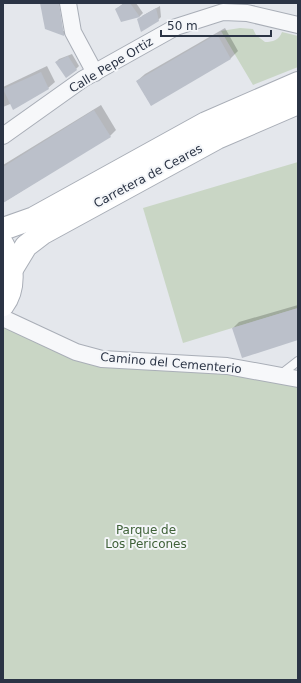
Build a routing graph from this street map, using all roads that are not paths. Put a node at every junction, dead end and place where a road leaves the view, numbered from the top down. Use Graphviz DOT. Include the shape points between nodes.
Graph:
graph roads {
  1 [pos="68,3"];
  2 [pos="222,8"];
  3 [pos="298,25"];
  4 [pos="95,73"];
  5 [pos="298,83"];
  6 [pos="298,103"];
  7 [pos="3,136"];
  8 [pos="3,229"];
  9 [pos="3,245"];
  10 [pos="12,269"];
  11 [pos="4,313"];
  12 [pos="298,361"];
  13 [pos="279,376"];
  14 [pos="298,379"];
  1 -- 4 [label="street" via="73,32"];
  2 -- 3 [label="street, Calle Pepe Ortiz"];
  2 -- 4 [label="street, Calle Pepe Ortiz" via="176,27"];
  4 -- 7 [label="street, Calle Pepe Ortiz"];
  5 -- 8 [label="main road, Carretera de Ceares" via="206,123 34,218"];
  6 -- 10 [label="main road, Carretera de Ceares" via="217,138 43,232 26,246"];
  9 -- 10 [label="main road"];
  10 -- 11 [label="main road" via="11,286"];
  11 -- 13 [label="street, Camino del Cementerio" via="76,352 102,359 227,366"];
  12 -- 13 [label="lane"];
  13 -- 14 [label="street, Camino del Cementerio"];
}
